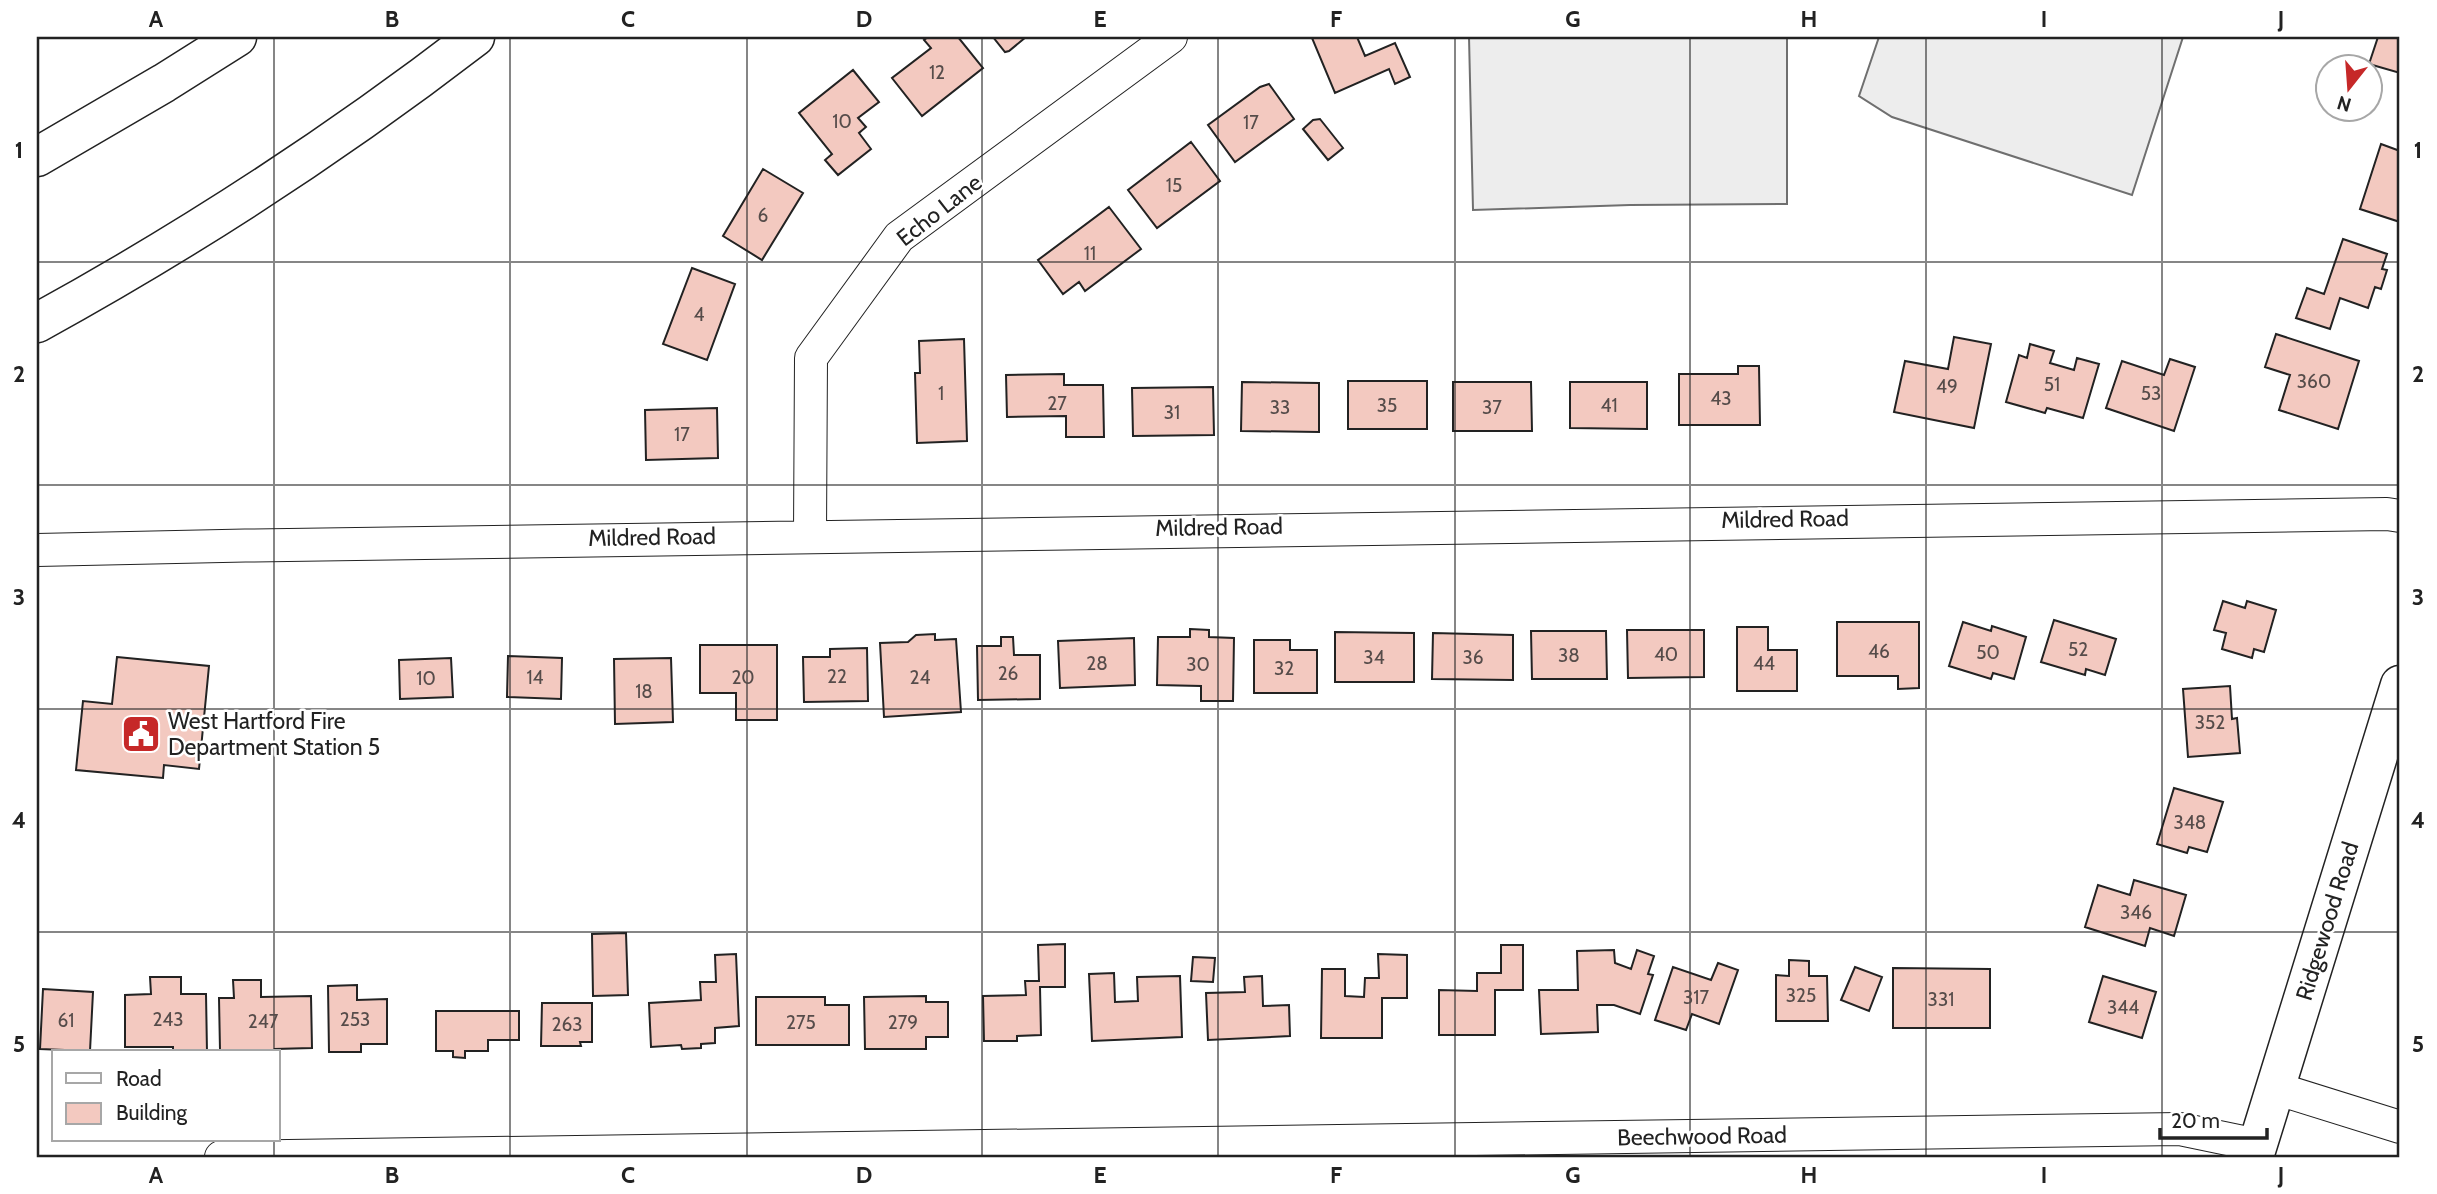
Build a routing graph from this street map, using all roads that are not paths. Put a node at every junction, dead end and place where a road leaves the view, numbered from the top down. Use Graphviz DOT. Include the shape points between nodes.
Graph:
graph roads {
  1 [pos="204,37"];
  2 [pos="237,37"];
  3 [pos="475,37"];
  4 [pos="1171,37"];
  5 [pos="164,83"];
  6 [pos="37,157"];
  7 [pos="37,323"];
  8 [pos="2400,516"];
  9 [pos="810,534"];
  10 [pos="37,550"];
  11 [pos="2400,685"];
  12 [pos="2275,1088"];
  13 [pos="2400,1127"];
  14 [pos="2255,1151"];
  15 [pos="221,1157"];
  1 -- 5 [label="main road"];
  2 -- 5 [label="main road"];
  3 -- 7 [label="main road" via="324,148 225,213"];
  4 -- 9 [label="street, Echo Lane" via="899,237 811,358"];
  5 -- 6 [label="main road"];
  8 -- 9 [label="street, Mildred Road" via="1791,519"];
  9 -- 10 [label="street, Mildred Road"];
  11 -- 12 [label="main road, Ridgewood Road"];
  12 -- 13 [label="street"];
  12 -- 14 [label="main road, Ridgewood Road"];
  14 -- 15 [label="street, Beechwood Road" via="2180,1129"];
}
